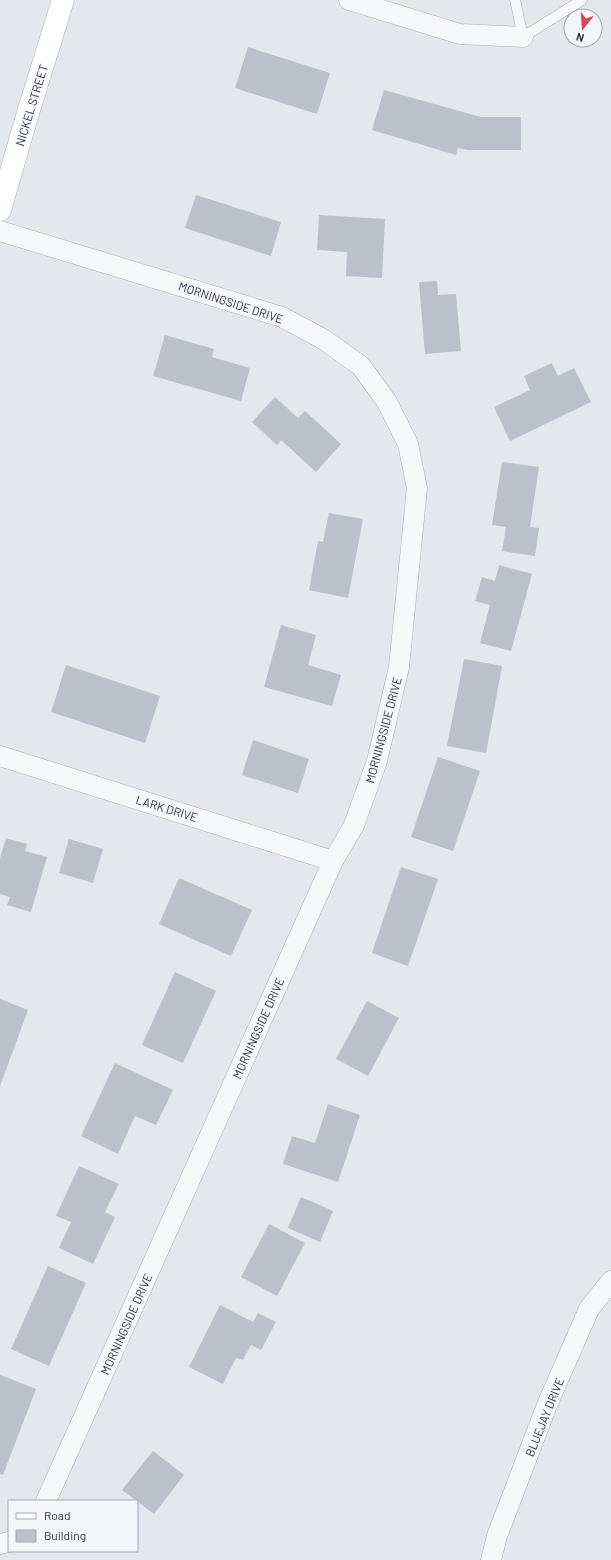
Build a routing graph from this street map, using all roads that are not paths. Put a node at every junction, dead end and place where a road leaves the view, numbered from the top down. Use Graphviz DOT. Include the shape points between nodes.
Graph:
graph roads {
  1 [pos="63,0"];
  2 [pos="350,0"];
  3 [pos="515,0"];
  4 [pos="582,0"];
  5 [pos="523,37"];
  6 [pos="0,210"];
  7 [pos="0,231"];
  8 [pos="0,756"];
  9 [pos="333,861"];
  10 [pos="611,1281"];
  11 [pos="46,1500"];
  12 [pos="491,1560"];
  1 -- 6 [label="street, NICKEL STREET"];
  2 -- 5 [label="street" via="460,34"];
  3 -- 5 [label="lane"];
  4 -- 5 [label="lane"];
  7 -- 9 [label="street, MORNINGSIDE DRIVE" via="282,317 323,339 361,366 388,402 408,444 417,488 399,666 377,761 354,825"];
  8 -- 9 [label="street, LARK DRIVE"];
  9 -- 11 [label="street, MORNINGSIDE DRIVE"];
  10 -- 12 [label="street, BLUEJAY DRIVE" via="589,1309 550,1398"];
}
